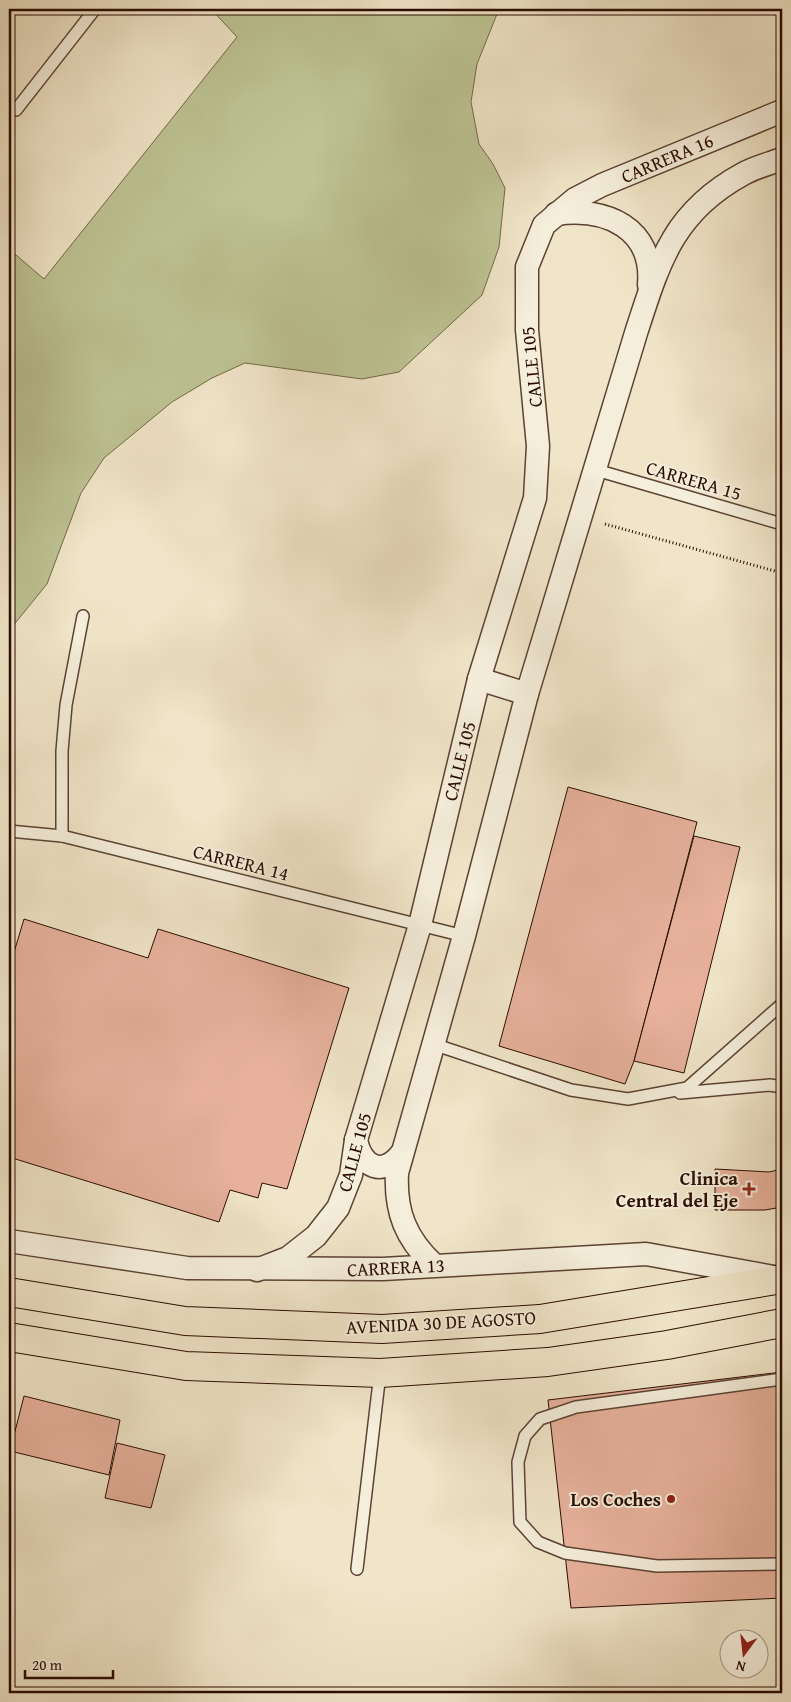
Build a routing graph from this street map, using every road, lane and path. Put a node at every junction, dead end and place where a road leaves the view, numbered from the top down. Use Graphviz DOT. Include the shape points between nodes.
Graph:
graph roads {
  1 [pos="95,9"];
  2 [pos="9,105"];
  3 [pos="782,111"];
  4 [pos="782,159"];
  5 [pos="556,214"];
  6 [pos="648,296"];
  7 [pos="596,470"];
  8 [pos="582,517"];
  9 [pos="782,524"];
  10 [pos="782,573"];
  11 [pos="83,616"];
  12 [pos="479,679"];
  13 [pos="527,694"];
  14 [pos="9,831"];
  15 [pos="62,836"];
  16 [pos="420,925"];
  17 [pos="464,936"];
  18 [pos="782,1004"];
  19 [pos="434,1044"];
  20 [pos="782,1087"];
  21 [pos="661,1095"];
  22 [pos="356,1140"];
  23 [pos="402,1153"];
  24 [pos="9,1240"];
  25 [pos="434,1265"];
  26 [pos="258,1270"];
  27 [pos="782,1278"];
  28 [pos="9,1292"];
  29 [pos="782,1323"];
  30 [pos="9,1337"];
  31 [pos="380,1372"];
  32 [pos="782,1379"];
  33 [pos="782,1564"];
  34 [pos="357,1569"];
  1 -- 2 [label="lane" via="16,110"];
  3 -- 5 [label="street, CARRERA 16" via="602,185 575,199"];
  4 -- 6 [label="street" via="744,173 715,191 678,228 665,251"];
  5 -- 6 [label="street" via="593,213 615,221 632,233 644,248 650,270"];
  5 -- 12 [label="street, CALLE 105" via="544,225 527,266 527,330 538,446 535,498"];
  6 -- 7 [label="street"];
  7 -- 8 [label="street"];
  7 -- 9 [label="lane, CARRERA 15"];
  8 -- 10 [label="path"];
  8 -- 13 [label="street"];
  11 -- 15 [label="lane" via="66,705 62,751"];
  12 -- 13 [label="street"];
  12 -- 16 [label="street, CALLE 105"];
  13 -- 17 [label="street"];
  14 -- 15 [label="lane, CARRERA 14"];
  15 -- 16 [label="lane, CARRERA 14"];
  16 -- 17 [label="lane, CARRERA 14"];
  16 -- 22 [label="street, CALLE 105"];
  17 -- 19 [label="street"];
  18 -- 21 [label="lane" via="687,1088"];
  19 -- 21 [label="lane" via="571,1090 628,1099"];
  19 -- 23 [label="street"];
  20 -- 21 [label="lane" via="770,1084"];
  22 -- 23 [label="street" via="365,1161 374,1166 386,1167 396,1162"];
  22 -- 26 [label="street, CALLE 105" via="351,1175 338,1208 316,1236 288,1258"];
  23 -- 25 [label="street" via="397,1173 399,1214 419,1251"];
  24 -- 26 [label="street, CARRERA 13" via="187,1268"];
  25 -- 26 [label="street, CARRERA 13" via="383,1269"];
  25 -- 27 [label="street, CARRERA 13" via="646,1254"];
  27 -- 28 [label="main road, AVENIDA 30 DE AGOSTO" via="540,1318 382,1329 185,1321"];
  29 -- 31 [label="main road" via="667,1345 548,1362"];
  30 -- 31 [label="main road" via="186,1366"];
  31 -- 34 [label="lane"];
  32 -- 33 [label="lane" via="576,1408 540,1419 525,1436 518,1462 520,1522 538,1542 565,1553 657,1566"];
}
